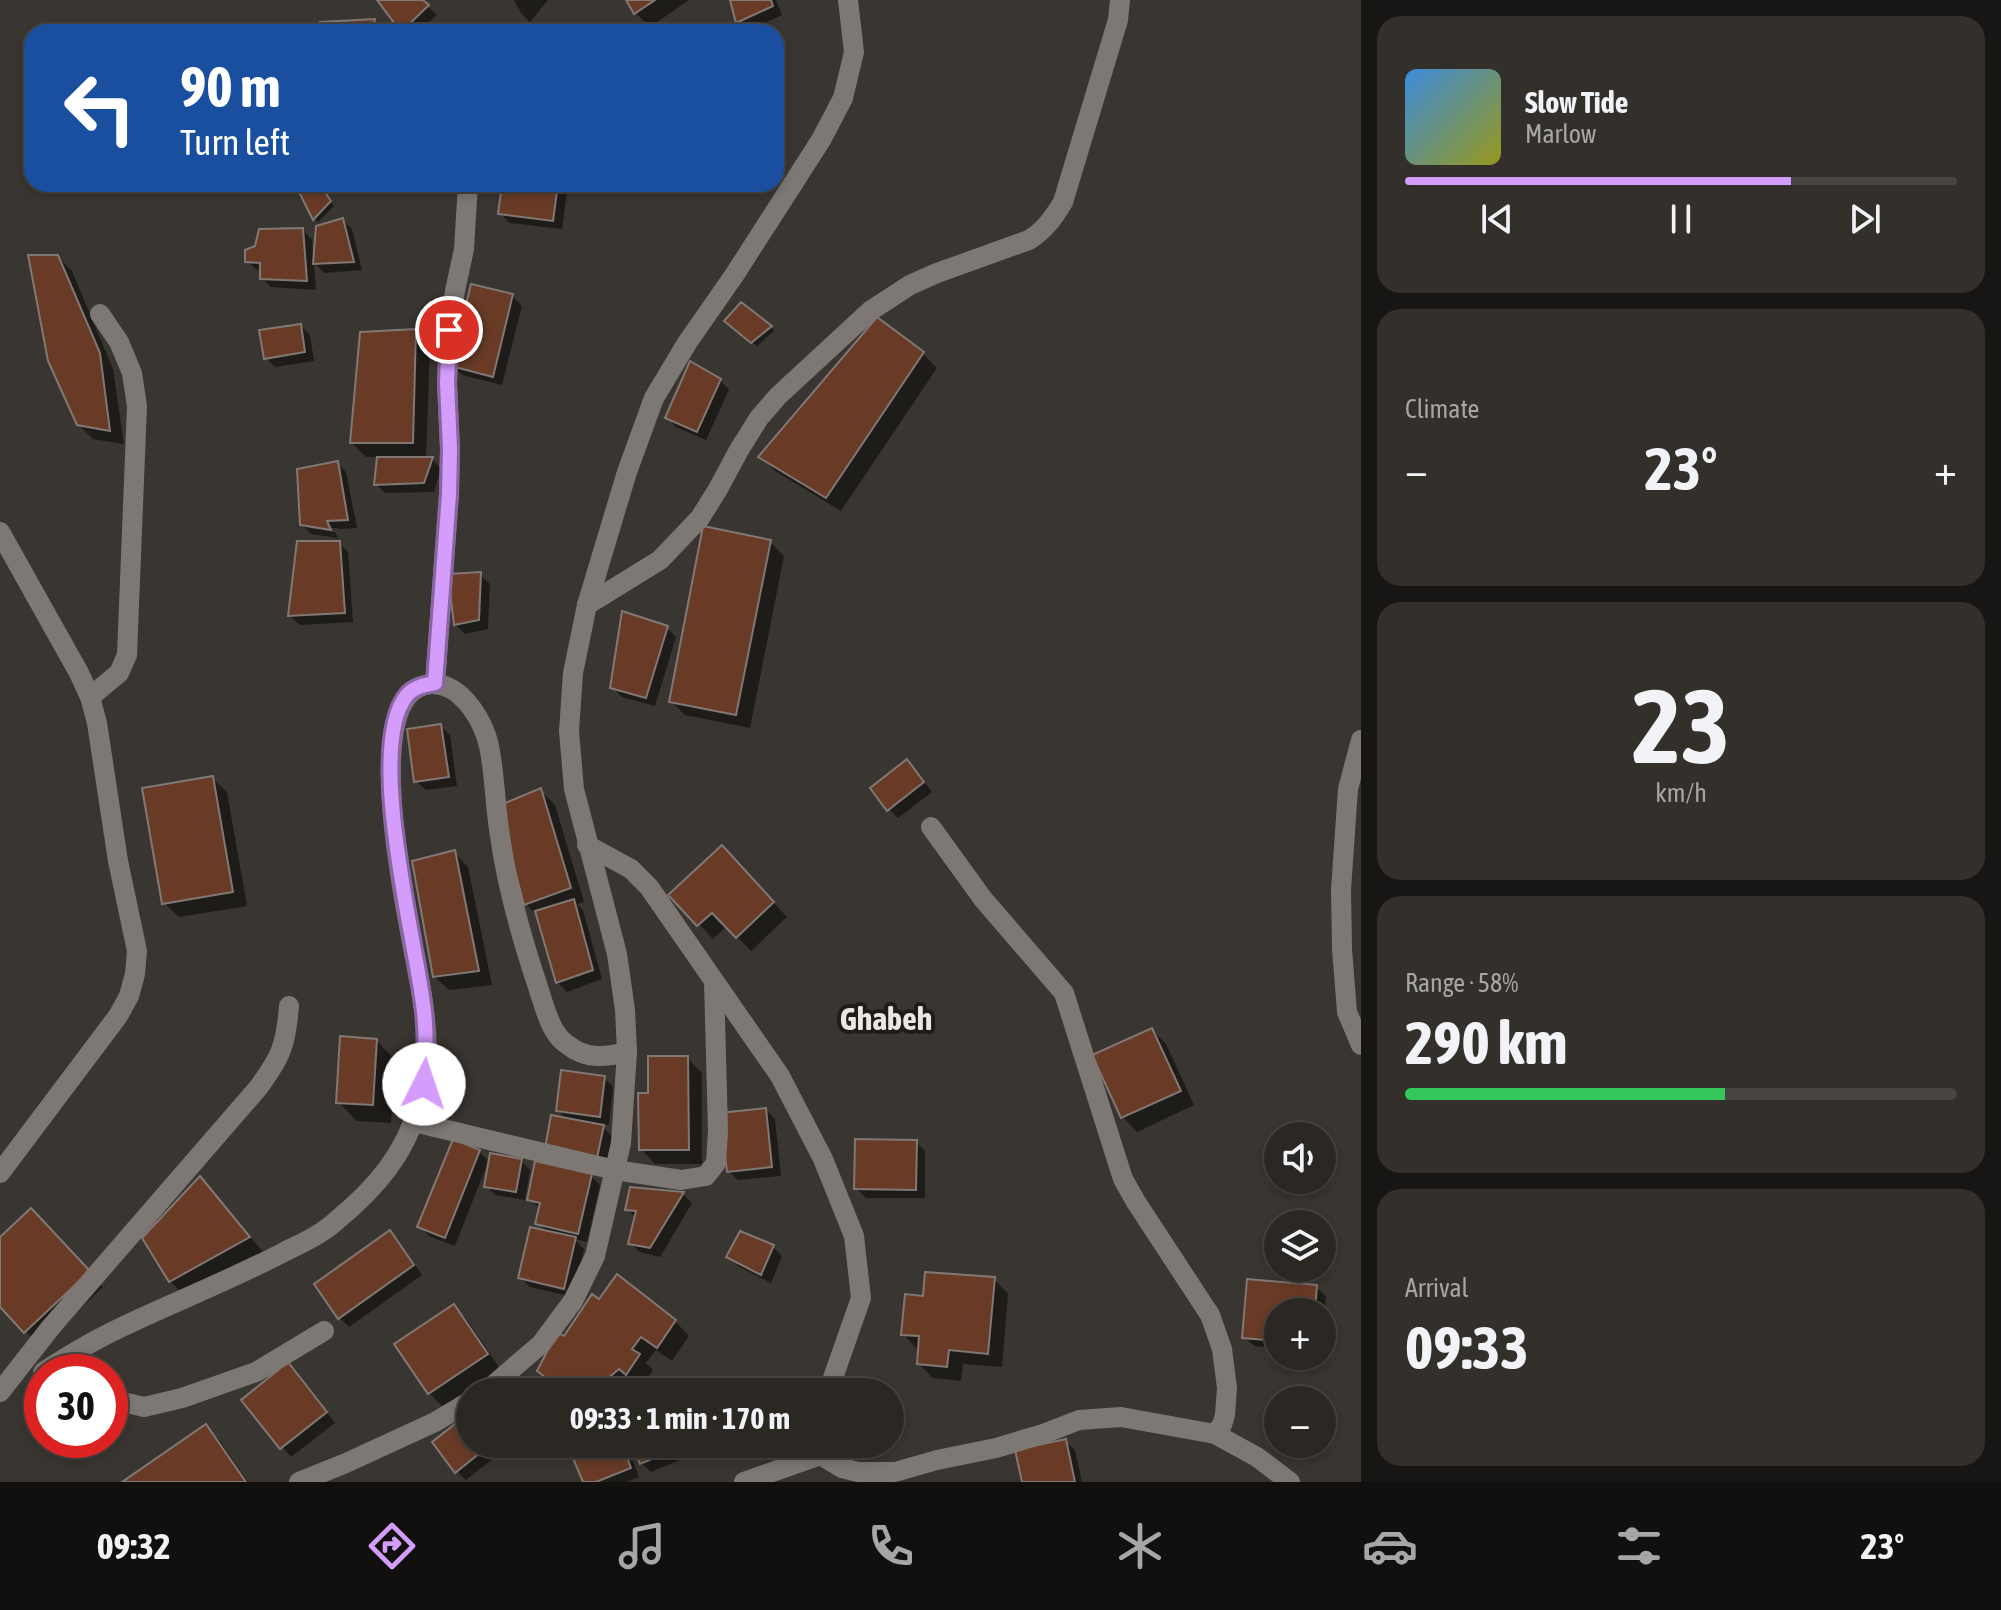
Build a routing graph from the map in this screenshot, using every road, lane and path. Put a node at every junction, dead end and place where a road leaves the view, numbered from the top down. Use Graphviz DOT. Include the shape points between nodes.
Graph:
graph roads {
  1 [pos="848,0"];
  2 [pos="1120,0"];
  3 [pos="468,192"];
  4 [pos="100,314"];
  5 [pos="0,532"];
  6 [pos="587,605"];
  7 [pos="435,683"];
  8 [pos="90,697"];
  9 [pos="1361,740"];
  10 [pos="931,827"];
  11 [pos="587,845"];
  12 [pos="1341,890"];
  13 [pos="1361,902"];
  14 [pos="714,981"];
  15 [pos="289,1006"];
  16 [pos="1361,1045"];
  17 [pos="627,1052"];
  18 [pos="414,1122"];
  19 [pos="615,1170"];
  20 [pos="0,1173"];
  21 [pos="324,1331"];
  22 [pos="72,1354"];
  23 [pos="501,1378"];
  24 [pos="833,1378"];
  25 [pos="24,1386"];
  26 [pos="0,1392"];
  27 [pos="0,1400"];
  28 [pos="128,1403"];
  29 [pos="456,1409"];
  30 [pos="1215,1434"];
  31 [pos="801,1458"];
  32 [pos="830,1458"];
  33 [pos="299,1482"];
  34 [pos="744,1482"];
  35 [pos="1290,1482"];
  1 -- 6 [label="street" via="854,52 843,98 654,398"];
  2 -- 6 [label="street" via="1063,202 1052,220 1029,240 910,285 870,311 759,418 700,518 660,560"];
  3 -- 7 [label="street" via="464,249 449,330 449,494"];
  4 -- 8 [label="street" via="132,373 137,406 127,655 119,673"];
  5 -- 8 [label="street"];
  6 -- 11 [label="street" via="573,673 569,731 574,789"];
  7 -- 17 [label="street" via="453,689 469,705 489,744 512,896 555,1032 587,1055"];
  7 -- 18 [label="street" via="408,693 399,708 390,762 392,808 427,1044"];
  8 -- 20 [label="street" via="137,951 135,974 118,1016"];
  9 -- 12 [label="street" via="1348,789"];
  10 -- 30 [label="street" via="983,899 1064,993 1123,1179 1210,1315 1222,1349 1225,1415"];
  11 -- 14 [label="street" via="631,869 649,887"];
  11 -- 17 [label="street" via="617,954"];
  12 -- 13 [label="street"];
  12 -- 16 [label="street" via="1347,1012"];
  14 -- 19 [label="street" via="716,1163 696,1179"];
  14 -- 24 [label="street" via="780,1076 823,1159 854,1236 861,1298"];
  15 -- 26 [label="street" via="287,1036 276,1064"];
  17 -- 19 [label="street"];
  18 -- 19 [label="street"];
  18 -- 22 [label="street" via="397,1158 373,1188 324,1231"];
  19 -- 23 [label="street" via="595,1256 573,1301 541,1344"];
  21 -- 28 [label="street" via="256,1372 182,1398 144,1407"];
  25 -- 27 [label="street"];
  29 -- 33 [label="street"];
  30 -- 32 [label="street" via="1121,1417 1079,1420 996,1448 895,1472 858,1472"];
  30 -- 35 [label="street"];
  31 -- 34 [label="street"];
}
